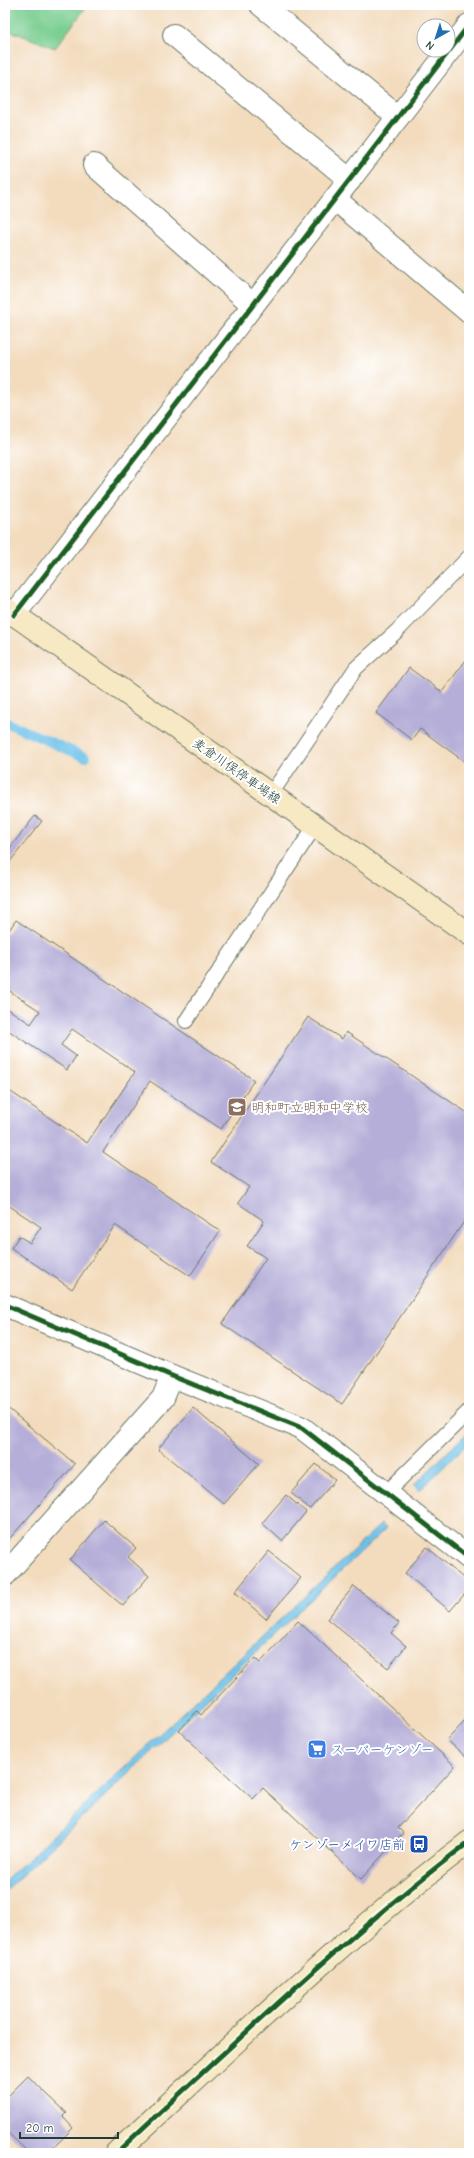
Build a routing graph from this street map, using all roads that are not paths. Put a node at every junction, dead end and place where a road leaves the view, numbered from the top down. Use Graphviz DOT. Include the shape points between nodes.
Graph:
graph roads {
  1 [pos="261,5"];
  2 [pos="469,25"];
  3 [pos="174,35"];
  4 [pos="398,117"];
  5 [pos="94,165"];
  6 [pos="350,180"];
  7 [pos="335,199"];
  8 [pos="253,305"];
  9 [pos="469,312"];
  10 [pos="469,557"];
  11 [pos="10,611"];
  12 [pos="271,794"];
  13 [pos="315,826"];
  14 [pos="469,934"];
  15 [pos="186,1021"];
  16 [pos="5,1304"];
  17 [pos="172,1376"];
  18 [pos="469,1411"];
  19 [pos="386,1492"];
  20 [pos="469,1558"];
  21 [pos="5,1575"];
  22 [pos="469,1842"];
  23 [pos="116,2153"];
  1 -- 4 [label="street"];
  2 -- 4 [label="street"];
  3 -- 6 [label="street"];
  4 -- 6 [label="street"];
  5 -- 8 [label="street"];
  6 -- 7 [label="street"];
  7 -- 8 [label="street"];
  7 -- 9 [label="street"];
  8 -- 11 [label="street"];
  10 -- 12 [label="lane" via="398,631 356,668"];
  11 -- 12 [label="main road, 麦倉川俣停車場線"];
  12 -- 13 [label="main road, 麦倉川俣停車場線"];
  13 -- 14 [label="main road, 麦倉川俣停車場線"];
  13 -- 15 [label="lane"];
  16 -- 17 [label="street"];
  17 -- 19 [label="street" via="302,1428"];
  17 -- 21 [label="street" via="163,1398"];
  18 -- 19 [label="lane"];
  19 -- 20 [label="street"];
  22 -- 23 [label="main road" via="326,1959"];
}
